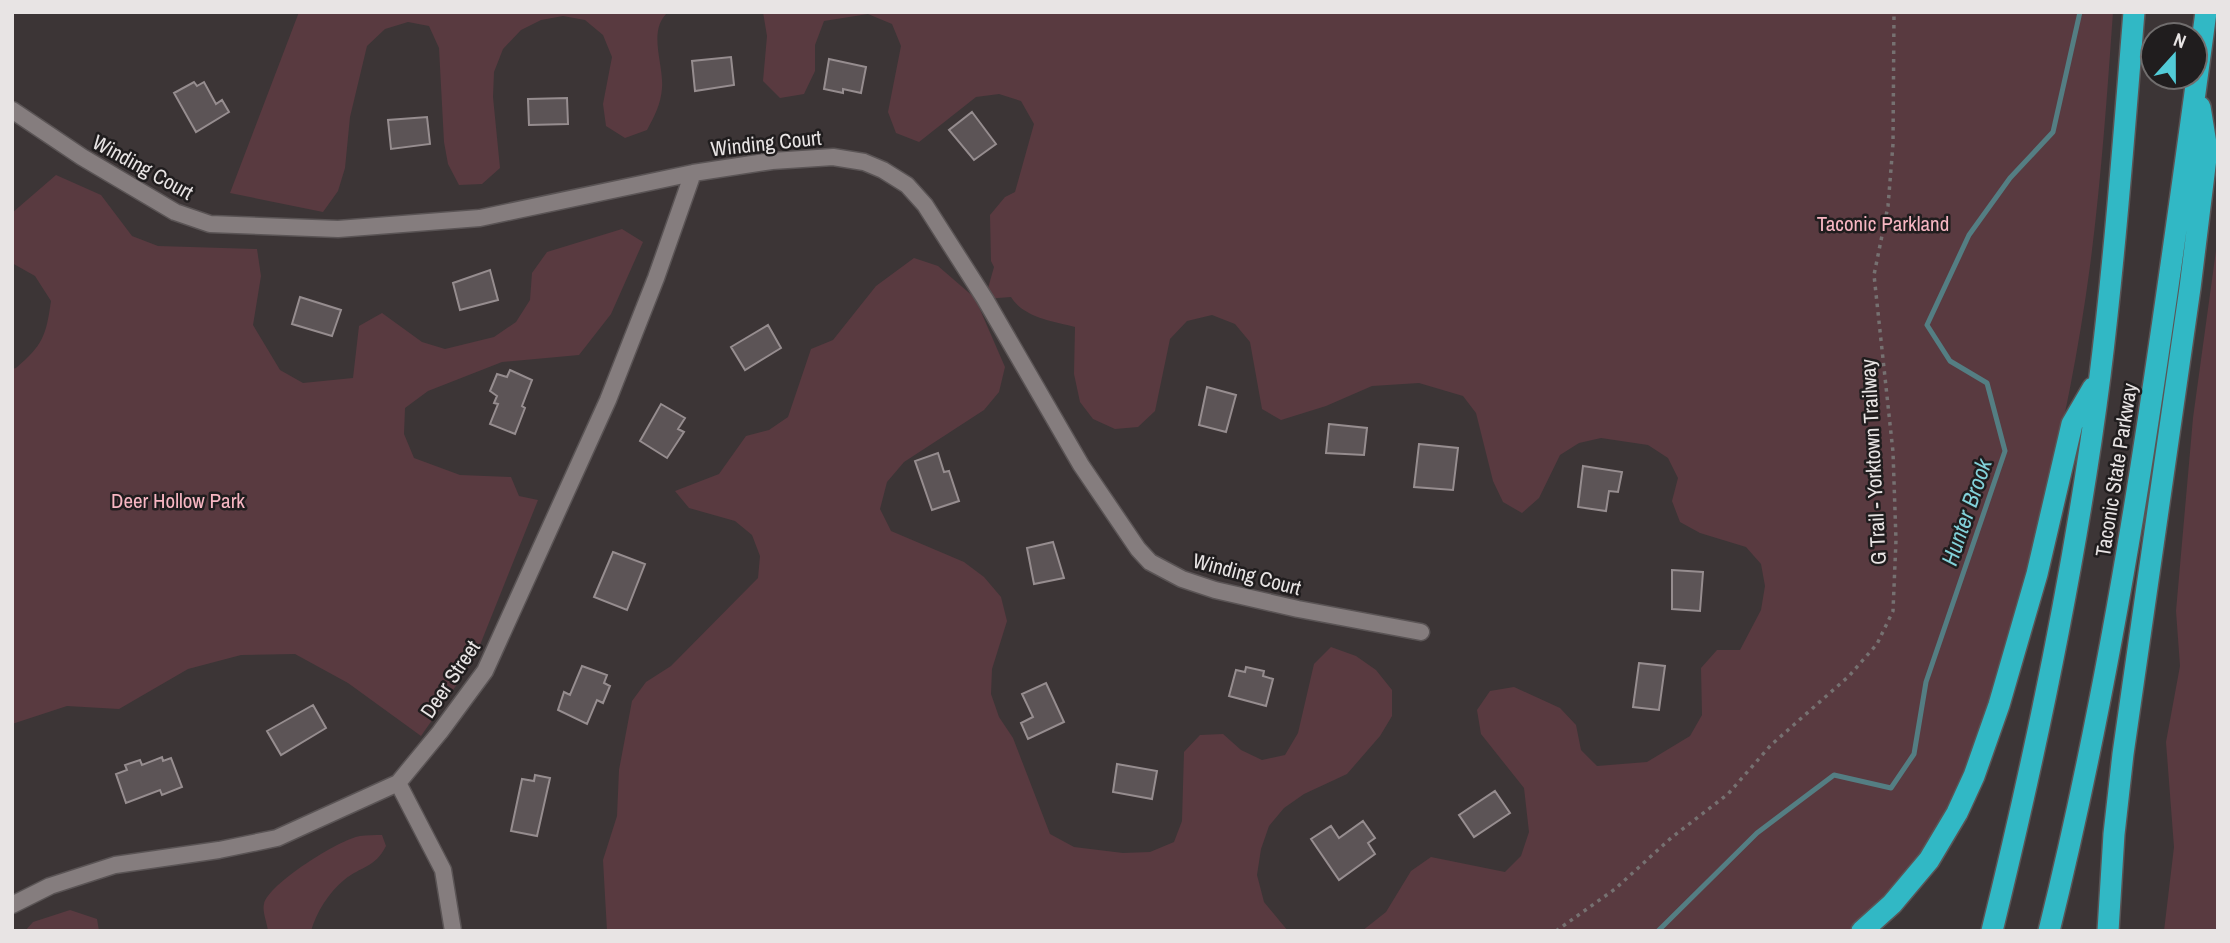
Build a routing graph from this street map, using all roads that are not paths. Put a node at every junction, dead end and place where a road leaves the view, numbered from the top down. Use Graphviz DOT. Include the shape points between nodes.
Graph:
graph roads {
  1 [pos="2134,12"];
  2 [pos="2195,91"];
  3 [pos="2197,91"];
  4 [pos="12,110"];
  5 [pos="693,173"];
  6 [pos="2099,377"];
  7 [pos="1421,632"];
  8 [pos="398,783"];
  9 [pos="12,905"];
  10 [pos="453,931"];
  11 [pos="1863,931"];
  12 [pos="1992,931"];
  13 [pos="2049,931"];
  14 [pos="2108,931"];
  1 -- 6 [label="highway, Taconic State Parkway"];
  2 -- 13 [label="highway, Taconic State Parkway" via="2129,551"];
  3 -- 14 [label="highway" via="2207,150 2122,768"];
  4 -- 5 [label="street, Winding Court" via="175,212 210,224 338,229 480,218"];
  5 -- 7 [label="street, Winding Court" via="833,157 883,170 925,205 1081,465 1150,562 1215,590"];
  5 -- 8 [label="street, Deer Street" via="608,400 485,671"];
  6 -- 11 [label="highway" via="2072,424 2020,634 1970,786 1929,860"];
  6 -- 12 [label="highway, Taconic State Parkway" via="2051,667"];
  8 -- 9 [label="street, Deer Street" via="277,838 115,865 50,886"];
  8 -- 10 [label="street" via="443,870"];
}
